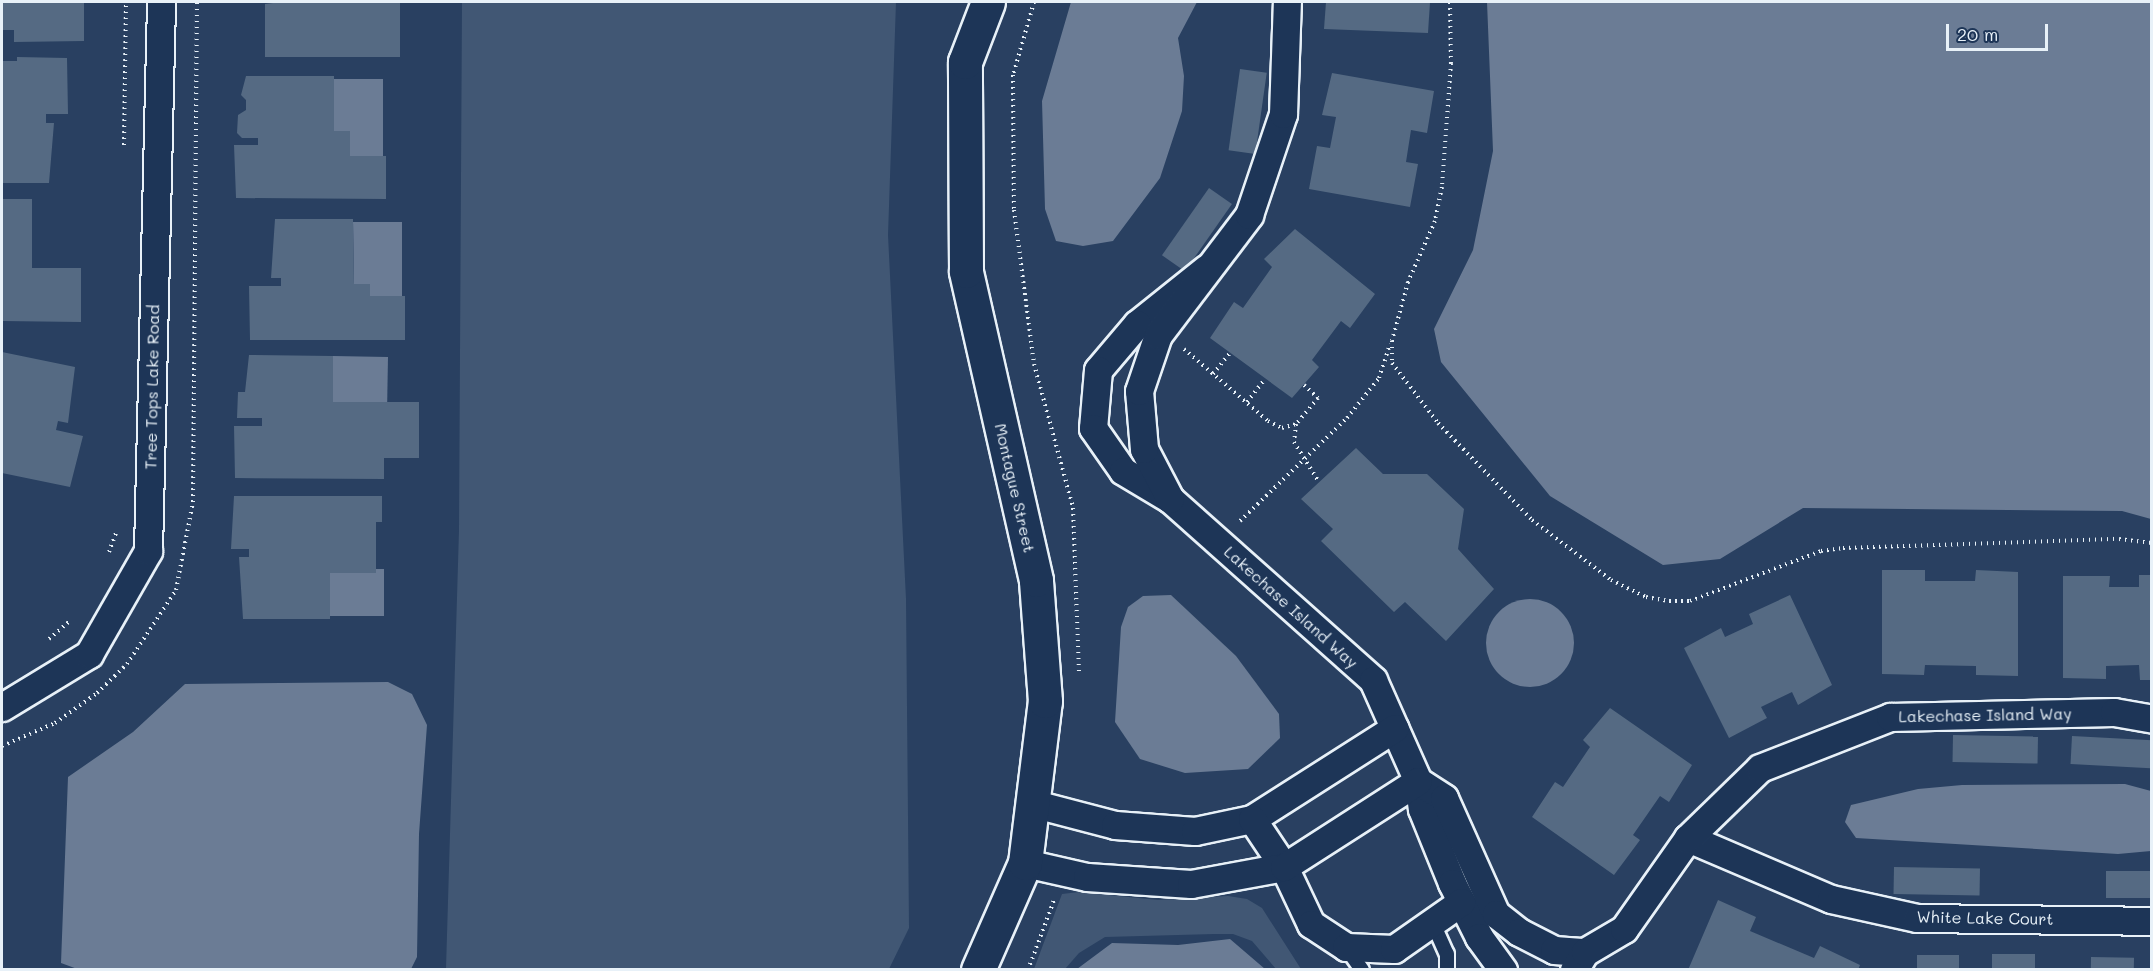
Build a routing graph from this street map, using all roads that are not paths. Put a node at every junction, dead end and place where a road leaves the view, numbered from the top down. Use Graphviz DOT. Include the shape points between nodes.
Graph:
graph roads {
  1 [pos="161,2"];
  2 [pos="988,2"];
  3 [pos="1287,2"];
  4 [pos="1207,268"];
  5 [pos="1170,499"];
  6 [pos="2,707"];
  7 [pos="2151,719"];
  8 [pos="1395,728"];
  9 [pos="1418,781"];
  10 [pos="1035,804"];
  11 [pos="1252,819"];
  12 [pos="1688,838"];
  13 [pos="1025,863"];
  14 [pos="1284,867"];
  15 [pos="1473,899"];
  16 [pos="1432,921"];
  17 [pos="2151,921"];
  18 [pos="1346,947"];
  19 [pos="1579,961"];
  20 [pos="978,969"];
  21 [pos="1362,969"];
  22 [pos="1447,969"];
  23 [pos="1503,969"];
  1 -- 6 [label="street, Tree Tops Lake Road" via="148,551 89,654"];
  2 -- 10 [label="street, Montague Street" via="965,62 966,271 1036,580 1046,701"];
  3 -- 4 [label="street, Lakechase Island Way" via="1282,114 1249,214"];
  4 -- 5 [label="street, Lakechase Island Way" via="1162,330 1139,391 1144,449"];
  4 -- 5 [label="street, Lakechase Island Way" via="1137,324 1098,370 1093,428 1123,471"];
  5 -- 8 [label="street, Lakechase Island Way" via="1373,680"];
  7 -- 12 [label="street, Lakechase Island Way" via="2114,712 1890,717 1760,768"];
  8 -- 9 [label="street, Lakechase Island Way"];
  8 -- 11 [label="street"];
  9 -- 14 [label="street"];
  9 -- 15 [label="street, Lakechase Island Way" via="1422,810"];
  10 -- 11 [label="street" via="1115,825 1184,830"];
  10 -- 13 [label="street, Montague Street"];
  11 -- 14 [label="street"];
  12 -- 17 [label="street, White Lake Court" via="1831,900 1917,918"];
  12 -- 19 [label="street, Lakechase Island Way" via="1624,929"];
  13 -- 14 [label="street" via="1087,877 1191,884"];
  13 -- 20 [label="street, Montague Street"];
  14 -- 18 [label="street" via="1311,924"];
  15 -- 16 [label="street"];
  15 -- 19 [label="street, Lakechase Island Way" via="1519,932"];
  15 -- 23 [label="street" via="1479,937"];
  16 -- 18 [label="street" via="1394,949"];
  16 -- 22 [label="lane" via="1447,954"];
  18 -- 21 [label="lane"];
}
